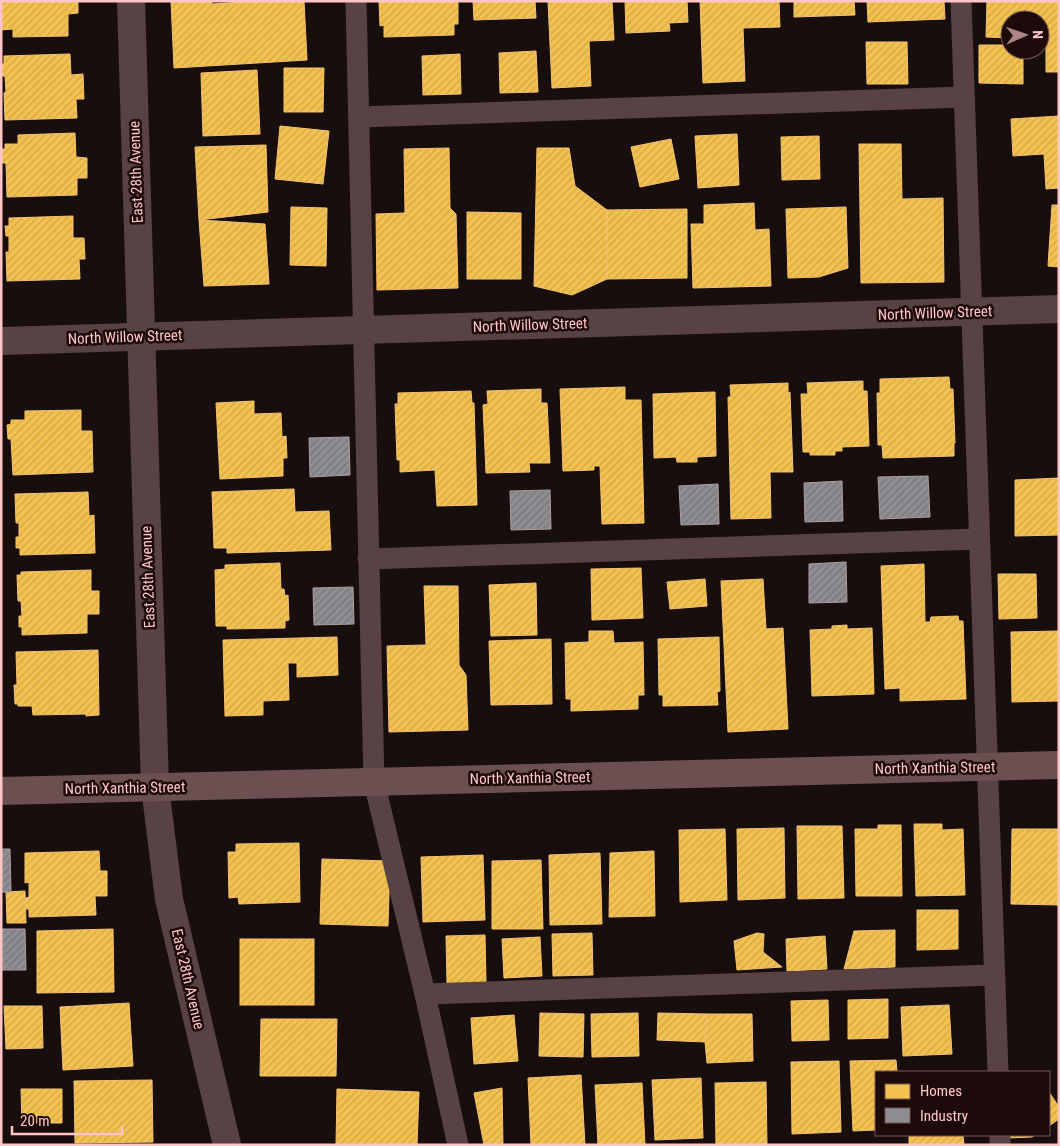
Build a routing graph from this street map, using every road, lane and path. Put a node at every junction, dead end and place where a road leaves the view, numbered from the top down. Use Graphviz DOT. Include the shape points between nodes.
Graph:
graph roads {
  1 [pos="131,1"];
  2 [pos="356,1"];
  3 [pos="961,1"];
  4 [pos="964,97"];
  5 [pos="359,117"];
  6 [pos="1059,310"];
  7 [pos="972,312"];
  8 [pos="363,330"];
  9 [pos="141,337"];
  10 [pos="1,341"];
  11 [pos="979,539"];
  12 [pos="368,559"];
  13 [pos="1059,765"];
  14 [pos="987,766"];
  15 [pos="374,782"];
  16 [pos="155,787"];
  17 [pos="1,791"];
  18 [pos="994,975"];
  19 [pos="425,994"];
  20 [pos="998,1071"];
  21 [pos="227,1145"];
  22 [pos="458,1145"];
  1 -- 9 [label="street, East 28th Avenue"];
  2 -- 5 [label="lane"];
  3 -- 4 [label="lane"];
  4 -- 5 [label="lane"];
  4 -- 7 [label="lane"];
  5 -- 8 [label="lane"];
  6 -- 7 [label="street, North Willow Street"];
  7 -- 8 [label="street, North Willow Street"];
  7 -- 11 [label="lane"];
  8 -- 9 [label="street, North Willow Street"];
  8 -- 12 [label="lane"];
  9 -- 10 [label="street, North Willow Street"];
  9 -- 16 [label="street, East 28th Avenue"];
  11 -- 12 [label="lane"];
  11 -- 14 [label="lane"];
  12 -- 15 [label="lane"];
  13 -- 14 [label="street, North Xanthia Street"];
  14 -- 15 [label="street, North Xanthia Street"];
  14 -- 18 [label="lane"];
  15 -- 16 [label="street, North Xanthia Street"];
  15 -- 19 [label="lane"];
  16 -- 17 [label="street, North Xanthia Street"];
  16 -- 21 [label="street, East 28th Avenue" via="169,899"];
  18 -- 19 [label="lane"];
  18 -- 20 [label="lane"];
  19 -- 22 [label="lane"];
}
